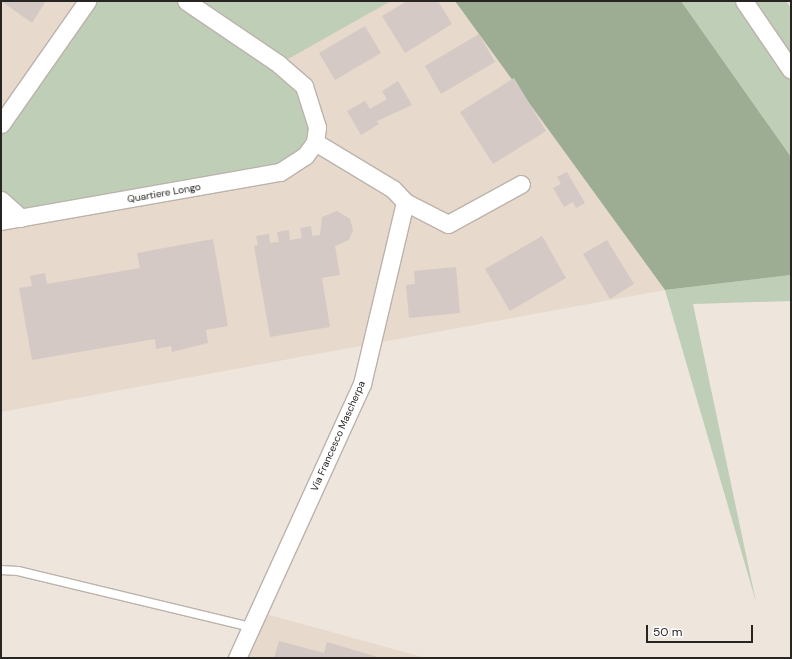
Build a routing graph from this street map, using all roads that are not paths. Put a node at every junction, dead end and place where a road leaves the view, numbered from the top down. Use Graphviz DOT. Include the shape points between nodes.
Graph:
graph roads {
  1 [pos="87,1"];
  2 [pos="186,1"];
  3 [pos="744,1"];
  4 [pos="791,70"];
  5 [pos="1,124"];
  6 [pos="315,142"];
  7 [pos="521,184"];
  8 [pos="1,200"];
  9 [pos="405,202"];
  10 [pos="21,218"];
  11 [pos="1,221"];
  12 [pos="1,570"];
  13 [pos="251,627"];
  14 [pos="237,658"];
  1 -- 5 [label="street"];
  2 -- 6 [label="street" via="278,64 304,86 315,112"];
  3 -- 4 [label="street"];
  6 -- 9 [label="street" via="393,189"];
  6 -- 10 [label="street, Quartiere Longo" via="294,166 280,172"];
  7 -- 9 [label="street" via="448,224"];
  8 -- 10 [label="street"];
  9 -- 13 [label="street, Via Francesco Mascherpa" via="362,384"];
  10 -- 11 [label="street, Quartiere Longo"];
  12 -- 13 [label="lane" via="18,571"];
  13 -- 14 [label="street, Via Francesco Mascherpa"];
}
